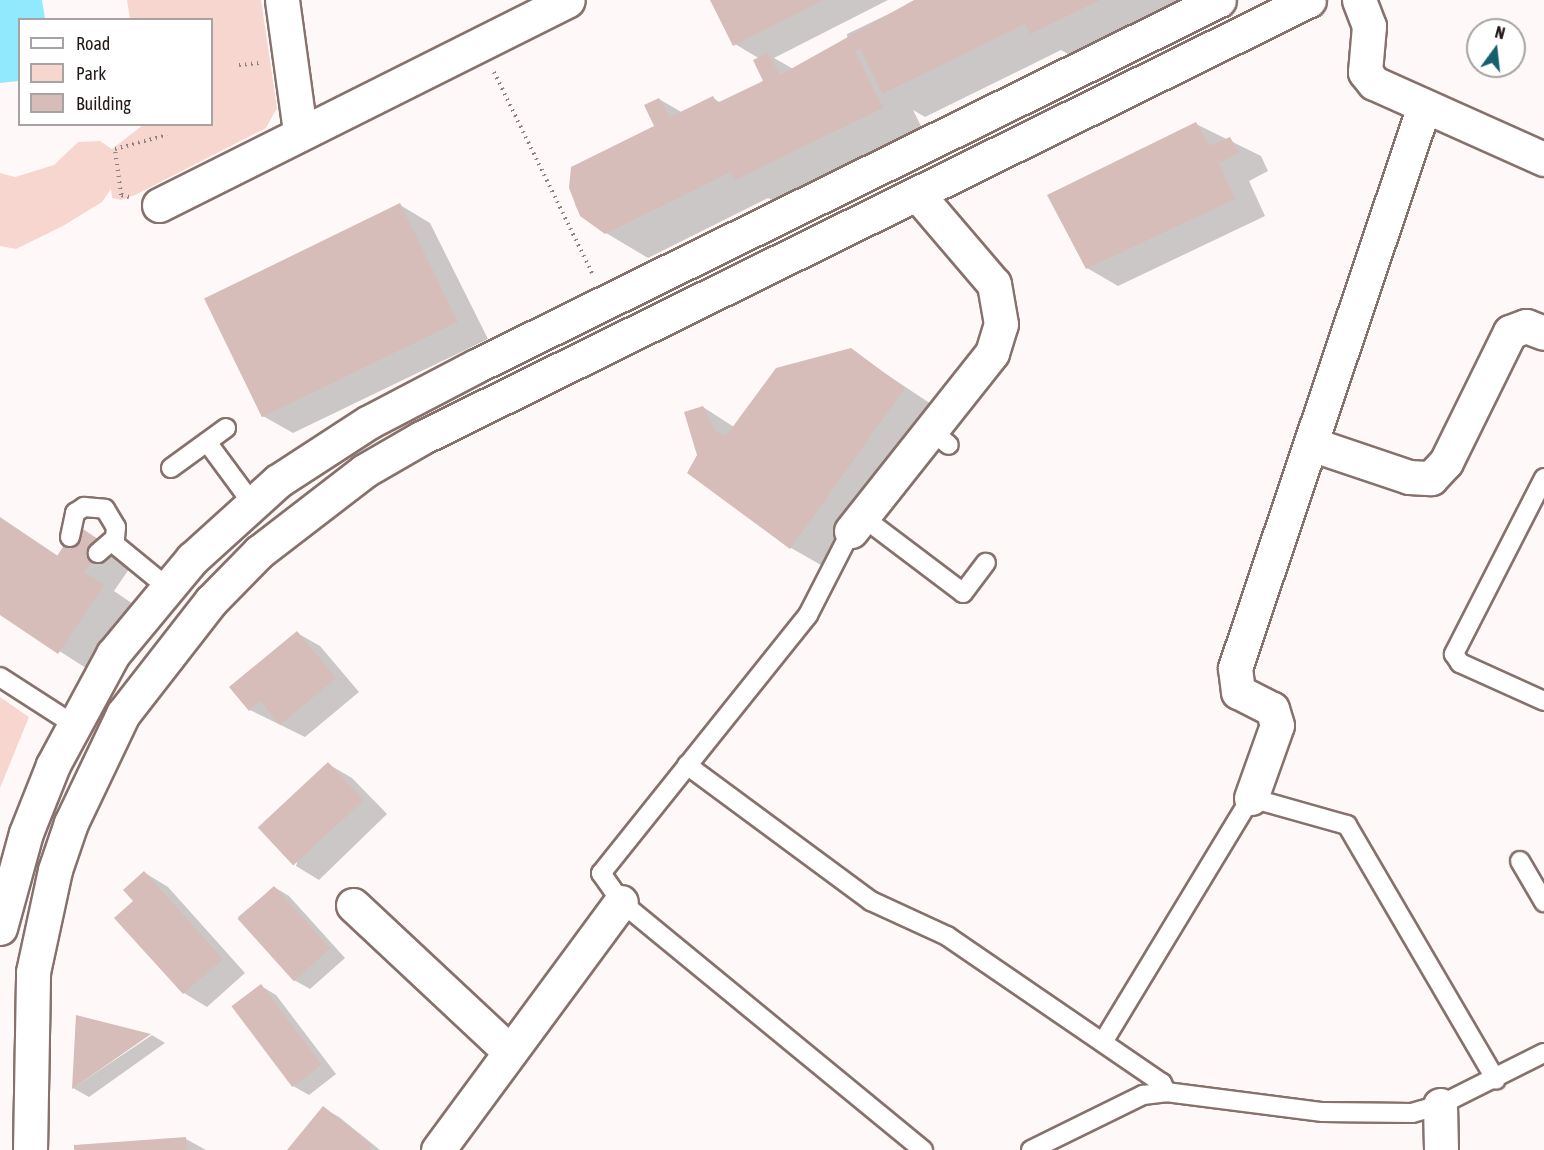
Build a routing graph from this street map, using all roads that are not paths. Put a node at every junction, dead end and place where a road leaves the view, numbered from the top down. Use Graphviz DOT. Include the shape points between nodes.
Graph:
graph roads {
  1 [pos="282,0"];
  2 [pos="568,0"];
  3 [pos="1219,0"];
  4 [pos="1309,0"];
  5 [pos="1359,0"];
  6 [pos="1424,106"];
  7 [pos="300,132"];
  8 [pos="1544,159"];
  9 [pos="917,194"];
  10 [pos="159,205"];
  11 [pos="1544,333"];
  12 [pos="226,428"];
  13 [pos="207,442"];
  14 [pos="1311,444"];
  15 [pos="171,468"];
  16 [pos="1544,478"];
  17 [pos="252,503"];
  18 [pos="857,525"];
  19 [pos="70,537"];
  20 [pos="986,563"];
  21 [pos="167,587"];
  22 [pos="0,677"];
  23 [pos="1544,701"];
  24 [pos="73,724"];
  25 [pos="687,765"];
  26 [pos="1251,798"];
  27 [pos="1520,861"];
  28 [pos="621,902"];
  29 [pos="1544,902"];
  30 [pos="353,905"];
  31 [pos="0,928"];
  32 [pos="1103,1042"];
  33 [pos="510,1052"];
  34 [pos="1544,1053"];
  35 [pos="1496,1080"];
  36 [pos="1166,1092"];
  37 [pos="1440,1105"];
  38 [pos="30,1150"];
  39 [pos="438,1150"];
  40 [pos="923,1150"];
  41 [pos="1031,1150"];
  42 [pos="1441,1150"];
  1 -- 7 [label="street"];
  2 -- 7 [label="street"];
  3 -- 17 [label="street" via="369,422"];
  4 -- 9 [label="street"];
  5 -- 6 [label="street" via="1369,26 1365,72 1374,83"];
  6 -- 8 [label="street"];
  6 -- 14 [label="street"];
  7 -- 10 [label="street"];
  9 -- 18 [label="street" via="994,284 1002,310 992,352 940,437"];
  9 -- 38 [label="street" via="364,471 304,514 211,600 123,714 55,870 33,972"];
  11 -- 14 [label="street" via="1526,326 1510,332 1446,462 1431,478 1409,477"];
  12 -- 13 [label="lane"];
  13 -- 15 [label="lane"];
  13 -- 17 [label="lane"];
  14 -- 26 [label="street" via="1235,668 1238,692 1272,709 1277,725"];
  16 -- 23 [label="lane" via="1454,654 1460,663"];
  17 -- 21 [label="street"];
  18 -- 20 [label="lane" via="963,593"];
  18 -- 25 [label="lane" via="807,615"];
  19 -- 21 [label="lane" via="66,515 84,507 105,509 116,527 105,548"];
  21 -- 24 [label="street" via="113,654"];
  22 -- 24 [label="lane"];
  24 -- 31 [label="street" via="26,834"];
  25 -- 28 [label="lane" via="601,873"];
  25 -- 32 [label="lane" via="871,901 947,936"];
  26 -- 32 [label="lane"];
  26 -- 35 [label="lane" via="1347,825"];
  27 -- 29 [label="lane"];
  28 -- 33 [label="street"];
  28 -- 40 [label="lane"];
  30 -- 33 [label="street"];
  32 -- 36 [label="lane" via="1162,1083"];
  33 -- 39 [label="street"];
  34 -- 35 [label="lane"];
  35 -- 37 [label="lane"];
  36 -- 37 [label="lane" via="1323,1112 1412,1113"];
  36 -- 41 [label="lane" via="1143,1095"];
  37 -- 42 [label="street"];
}
